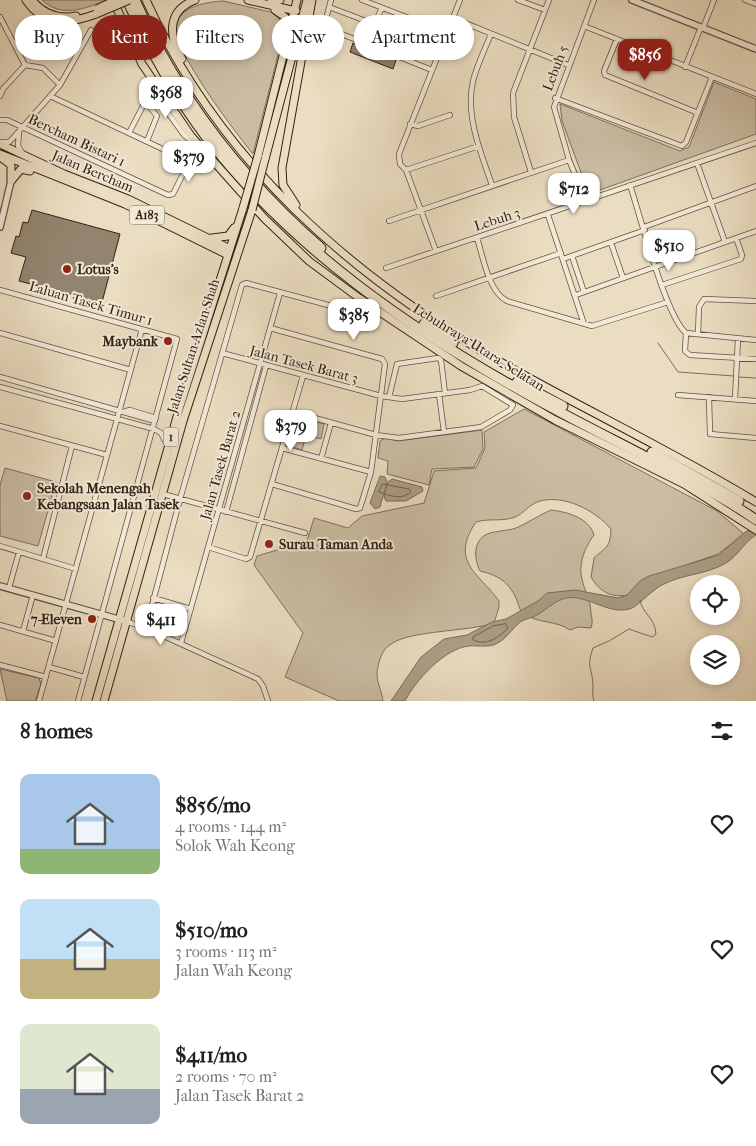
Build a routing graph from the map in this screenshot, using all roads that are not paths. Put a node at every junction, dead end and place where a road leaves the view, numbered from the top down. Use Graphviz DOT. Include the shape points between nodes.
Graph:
graph roads {
  1 [pos="26,0"];
  2 [pos="32,0"];
  3 [pos="114,0"];
  4 [pos="128,0"];
  5 [pos="135,0"];
  6 [pos="146,0"];
  7 [pos="195,0"];
  8 [pos="248,0"];
  9 [pos="280,0"];
  10 [pos="312,0"];
  11 [pos="331,0"];
  12 [pos="362,0"];
  13 [pos="460,0"];
  14 [pos="518,0"];
  15 [pos="549,0"];
  16 [pos="594,0"];
  17 [pos="632,0"];
  18 [pos="714,0"];
  19 [pos="745,0"];
  20 [pos="268,2"];
  21 [pos="756,4"];
  22 [pos="299,5"];
  23 [pos="329,8"];
  24 [pos="382,8"];
  25 [pos="545,10"];
  26 [pos="95,12"];
  27 [pos="282,15"];
  28 [pos="401,15"];
  29 [pos="454,15"];
  30 [pos="0,17"];
  31 [pos="584,26"];
  32 [pos="474,27"];
  33 [pos="702,27"];
  34 [pos="91,30"];
  35 [pos="491,34"];
  36 [pos="616,39"];
  37 [pos="529,49"];
  38 [pos="756,49"];
  39 [pos="283,60"];
  40 [pos="290,60"];
  41 [pos="436,60"];
  42 [pos="25,65"];
  43 [pos="568,65"];
  44 [pos="685,67"];
  45 [pos="432,70"];
  46 [pos="712,77"];
  47 [pos="60,85"];
  48 [pos="0,93"];
  49 [pos="756,94"];
  50 [pos="50,96"];
  51 [pos="555,98"];
  52 [pos="145,101"];
  53 [pos="698,113"];
  54 [pos="211,114"];
  55 [pos="450,115"];
  56 [pos="0,120"];
  57 [pos="410,124"];
  58 [pos="21,130"];
  59 [pos="129,133"];
  60 [pos="147,141"];
  61 [pos="756,143"];
  62 [pos="479,146"];
  63 [pos="0,149"];
  64 [pos="204,152"];
  65 [pos="24,155"];
  66 [pos="262,158"];
  67 [pos="569,160"];
  68 [pos="17,161"];
  69 [pos="697,163"];
  70 [pos="406,170"];
  71 [pos="531,172"];
  72 [pos="17,173"];
  73 [pos="11,181"];
  74 [pos="64,181"];
  75 [pos="630,185"];
  76 [pos="492,186"];
  77 [pos="756,186"];
  78 [pos="586,201"];
  79 [pos="711,203"];
  80 [pos="248,209"];
  81 [pos="420,209"];
  82 [pos="548,214"];
  83 [pos="164,217"];
  84 [pos="239,218"];
  85 [pos="389,221"];
  86 [pos="0,227"];
  87 [pos="644,229"];
  88 [pos="756,231"];
  89 [pos="477,238"];
  90 [pos="736,238"];
  91 [pos="611,242"];
  92 [pos="725,242"];
  93 [pos="330,243"];
  94 [pos="211,246"];
  95 [pos="436,251"];
  96 [pos="230,252"];
  97 [pos="561,253"];
  98 [pos="572,256"];
  99 [pos="563,259"];
  100 [pos="656,266"];
  101 [pos="232,268"];
  102 [pos="386,268"];
  103 [pos="490,278"];
  104 [pos="623,278"];
  105 [pos="662,285"];
  106 [pos="218,288"];
  107 [pos="0,290"];
  108 [pos="584,292"];
  109 [pos="280,293"];
  110 [pos="576,295"];
  111 [pos="436,296"];
  112 [pos="756,301"];
  113 [pos="668,302"];
  114 [pos="339,308"];
  115 [pos="584,324"];
  116 [pos="270,328"];
  117 [pos="142,329"];
  118 [pos="0,333"];
  119 [pos="686,333"];
  120 [pos="698,334"];
  121 [pos="738,339"];
  122 [pos="756,340"];
  123 [pos="222,354"];
  124 [pos="738,358"];
  125 [pos="756,359"];
  126 [pos="260,364"];
  127 [pos="266,366"];
  128 [pos="131,370"];
  129 [pos="303,376"];
  130 [pos="0,377"];
  131 [pos="0,387"];
  132 [pos="445,393"];
  133 [pos="438,394"];
  134 [pos="678,395"];
  135 [pos="381,396"];
  136 [pos="709,397"];
  137 [pos="389,398"];
  138 [pos="735,400"];
  139 [pos="756,401"];
  140 [pos="120,410"];
  141 [pos="293,412"];
  142 [pos="117,419"];
  143 [pos="156,420"];
  144 [pos="331,423"];
  145 [pos="0,426"];
  146 [pos="154,429"];
  147 [pos="444,432"];
  148 [pos="376,435"];
  149 [pos="756,438"];
  150 [pos="72,446"];
  151 [pos="168,448"];
  152 [pos="282,448"];
  153 [pos="107,455"];
  154 [pos="321,459"];
  155 [pos="371,472"];
  156 [pos="272,484"];
  157 [pos="163,494"];
  158 [pos="180,499"];
  159 [pos="219,510"];
  160 [pos="750,511"];
  161 [pos="226,512"];
  162 [pos="756,520"];
  163 [pos="261,522"];
  164 [pos="756,530"];
  165 [pos="305,534"];
  166 [pos="0,546"];
  167 [pos="208,547"];
  168 [pos="19,552"];
  169 [pos="43,559"];
  170 [pos="76,569"];
  171 [pos="0,586"];
  172 [pos="10,588"];
  173 [pos="33,595"];
  174 [pos="153,598"];
  175 [pos="66,604"];
  176 [pos="191,609"];
  177 [pos="102,615"];
  178 [pos="122,620"];
  179 [pos="0,625"];
  180 [pos="146,628"];
  181 [pos="23,631"];
  182 [pos="56,641"];
  183 [pos="181,643"];
  184 [pos="0,665"];
  185 [pos="49,667"];
  186 [pos="46,677"];
  187 [pos="84,677"];
  188 [pos="40,701"];
  189 [pos="78,701"];
  190 [pos="96,701"];
  191 [pos="104,701"];
  192 [pos="268,701"];
  1 -- 26 [label="main road" via="38,13 56,21 82,20"];
  2 -- 26 [label="main road" via="49,14 60,17"];
  3 -- 26 [label="main road, bridge"];
  3 -- 64 [label="main road" via="127,34 155,86"];
  4 -- 26 [label="main road, bridge"];
  4 -- 160 [label="highway, Lebuhraya Utara–Selatan" via="156,58 205,136 276,215 326,260 415,325 483,369"];
  5 -- 160 [label="highway, Lebuhraya Utara–Selatan" via="169,66 225,151 282,212 331,256 419,321 480,360 673,463"];
  6 -- 54 [label="main road" via="171,51"];
  7 -- 54 [label="main road" via="176,14 172,36 180,58"];
  8 -- 20 [label="main road"];
  9 -- 20 [label="main road"];
  10 -- 93 [label="main road" via="282,176 290,200"];
  11 -- 23 [label="street"];
  12 -- 24 [label="street"];
  13 -- 29 [label="street"];
  14 -- 25 [label="street"];
  15 -- 25 [label="street"];
  16 -- 31 [label="street, Lebuh 5"];
  17 -- 33 [label="street"];
  18 -- 33 [label="street"];
  19 -- 21 [label="street"];
  20 -- 22 [label="main road"];
  20 -- 27 [label="main road"];
  23 -- 24 [label="street" via="374,24"];
  23 -- 45 [label="street" via="324,27"];
  24 -- 28 [label="street"];
  25 -- 37 [label="street"];
  30 -- 42 [label="street"];
  31 -- 36 [label="street"];
  31 -- 43 [label="street, Lebuh 5"];
  32 -- 35 [label="street"];
  33 -- 38 [label="street"];
  33 -- 44 [label="street"];
  34 -- 47 [label="street"];
  35 -- 37 [label="street"];
  35 -- 62 [label="street" via="473,82 472,117"];
  36 -- 44 [label="street"];
  36 -- 53 [label="street" via="605,75"];
  37 -- 43 [label="street"];
  37 -- 71 [label="street" via="513,93 513,106 517,131"];
  39 -- 66 [label="main road, Jalan Sultan Azlan Shah / 1"];
  40 -- 66 [label="main road, Jalan Sultan Azlan Shah / 1"];
  41 -- 45 [label="street"];
  42 -- 47 [label="street" via="43,68"];
  42 -- 48 [label="street"];
  43 -- 51 [label="street, Lebuh 5"];
  44 -- 46 [label="street"];
  45 -- 57 [label="street"];
  46 -- 49 [label="street"];
  46 -- 53 [label="street"];
  47 -- 50 [label="street"];
  50 -- 58 [label="street"];
  50 -- 59 [label="street"];
  51 -- 53 [label="street" via="679,147 686,142"];
  51 -- 67 [label="street, Lebuh 5" via="555,114"];
  52 -- 59 [label="street"];
  52 -- 60 [label="street" via="157,116"];
  52 -- 64 [label="street" via="158,99 184,135"];
  54 -- 93 [label="main road" via="270,186"];
  55 -- 57 [label="street" via="418,126"];
  56 -- 58 [label="street, Bercham Bistari 1" via="7,120"];
  57 -- 70 [label="street" via="399,154 400,164"];
  58 -- 60 [label="street, Bercham Bistari 1" via="171,195 188,162"];
  58 -- 63 [label="street"];
  58 -- 65 [label="street" via="18,146"];
  59 -- 60 [label="street"];
  61 -- 69 [label="street, Lebuh 3"];
  62 -- 70 [label="street"];
  62 -- 76 [label="street"];
  63 -- 65 [label="main road, Jalan Bercham / A183"];
  63 -- 68 [label="main road, Jalan Bercham / A183"];
  63 -- 68 [label="main road" via="14,154"];
  63 -- 73 [label="main road" via="11,165"];
  64 -- 160 [label="main road" via="288,243 359,298 461,366 512,396 684,484"];
  65 -- 83 [label="main road, Jalan Bercham / A183"];
  66 -- 80 [label="main road, Jalan Sultan Azlan Shah / 1, bridge"];
  67 -- 71 [label="street"];
  67 -- 78 [label="street, Lebuh 5"];
  68 -- 72 [label="main road"];
  68 -- 74 [label="main road, Jalan Bercham / A183"];
  69 -- 75 [label="street, Lebuh 3"];
  69 -- 79 [label="street"];
  70 -- 81 [label="street"];
  71 -- 76 [label="street"];
  72 -- 73 [label="main road"];
  72 -- 74 [label="main road" via="26,169"];
  73 -- 86 [label="street"];
  74 -- 94 [label="main road, Jalan Bercham / A183" via="125,204"];
  75 -- 78 [label="street, Lebuh 3"];
  75 -- 87 [label="street"];
  76 -- 81 [label="street"];
  77 -- 79 [label="street"];
  78 -- 82 [label="street, Lebuh 3"];
  79 -- 87 [label="street"];
  79 -- 92 [label="street"];
  80 -- 84 [label="main road, Jalan Sultan Azlan Shah / 1"];
  80 -- 96 [label="main road" via="237,247"];
  80 -- 101 [label="main road, Jalan Sultan Azlan Shah / 1"];
  81 -- 85 [label="street"];
  81 -- 95 [label="street"];
  82 -- 89 [label="street, Lebuh 3"];
  82 -- 97 [label="street"];
  83 -- 84 [label="main road" via="216,238 232,232"];
  83 -- 96 [label="main road, Jalan Bercham / A183"];
  84 -- 96 [label="main road, Jalan Sultan Azlan Shah / 1"];
  87 -- 91 [label="street"];
  87 -- 100 [label="street"];
  88 -- 90 [label="street"];
  89 -- 95 [label="street, Lebuh 3"];
  89 -- 103 [label="street"];
  90 -- 92 [label="street"];
  90 -- 105 [label="street" via="741,259"];
  91 -- 98 [label="street"];
  91 -- 104 [label="street"];
  92 -- 100 [label="street"];
  93 -- 160 [label="main road" via="377,280 477,348 544,387 705,471"];
  94 -- 96 [label="main road, Jalan Bercham / A183"];
  94 -- 106 [label="main road" via="221,259"];
  95 -- 102 [label="street, Lebuh 3"];
  96 -- 101 [label="main road"];
  96 -- 106 [label="main road, Jalan Sultan Azlan Shah / 1"];
  97 -- 99 [label="street"];
  97 -- 103 [label="street"];
  98 -- 99 [label="street"];
  98 -- 108 [label="street"];
  99 -- 110 [label="street"];
  100 -- 104 [label="street"];
  100 -- 105 [label="street"];
  101 -- 157 [label="main road, Jalan Sultan Azlan Shah / 1"];
  103 -- 111 [label="street"];
  103 -- 115 [label="street" via="498,294 507,301"];
  104 -- 108 [label="street"];
  105 -- 113 [label="street"];
  106 -- 151 [label="main road, Jalan Sultan Azlan Shah / 1"];
  107 -- 117 [label="street, Laluan Tasek Timur 1"];
  108 -- 110 [label="street"];
  109 -- 114 [label="street"];
  109 -- 116 [label="street, Jalan Tasek Barat 2"];
  109 -- 123 [label="street" via="242,285"];
  110 -- 115 [label="street"];
  112 -- 120 [label="street" via="704,299 700,307"];
  113 -- 115 [label="street" via="594,326"];
  113 -- 119 [label="street" via="678,325"];
  116 -- 126 [label="street, Jalan Tasek Barat 2"];
  116 -- 135 [label="street" via="382,359 385,364"];
  117 -- 128 [label="street"];
  117 -- 143 [label="street, Laluan Tasek Timur 1" via="177,340"];
  118 -- 128 [label="street"];
  119 -- 120 [label="street"];
  119 -- 124 [label="street" via="684,346 687,353"];
  120 -- 121 [label="street"];
  121 -- 122 [label="street"];
  121 -- 124 [label="street"];
  123 -- 126 [label="street, Jalan Tasek Barat 3"];
  123 -- 158 [label="street"];
  124 -- 125 [label="street"];
  124 -- 138 [label="street"];
  126 -- 127 [label="street, Jalan Tasek Barat 3"];
  126 -- 159 [label="street, Jalan Tasek Barat 2"];
  127 -- 129 [label="street, Jalan Tasek Barat 3"];
  127 -- 161 [label="street"];
  128 -- 140 [label="street"];
  129 -- 135 [label="street, Jalan Tasek Barat 3"];
  129 -- 141 [label="street"];
  130 -- 140 [label="street"];
  131 -- 142 [label="street"];
  132 -- 133 [label="street, Jalan Tasek Barat 3"];
  132 -- 137 [label="street" via="438,358 396,365"];
  132 -- 147 [label="street, Jalan Tasek Barat 3" via="480,386 512,402 511,410 481,427"];
  133 -- 137 [label="street, Jalan Tasek Barat 3"];
  133 -- 147 [label="street"];
  134 -- 136 [label="street"];
  135 -- 137 [label="street, Jalan Tasek Barat 3"];
  135 -- 148 [label="street"];
  136 -- 138 [label="street"];
  136 -- 149 [label="street" via="710,434"];
  138 -- 139 [label="street"];
  140 -- 142 [label="street"];
  140 -- 143 [label="street"];
  141 -- 144 [label="street"];
  141 -- 152 [label="street"];
  142 -- 146 [label="street"];
  142 -- 153 [label="street"];
  143 -- 146 [label="street"];
  144 -- 148 [label="street"];
  144 -- 154 [label="street"];
  145 -- 150 [label="street"];
  146 -- 151 [label="street" via="161,433"];
  146 -- 177 [label="street"];
  147 -- 148 [label="street" via="399,438"];
  148 -- 155 [label="street"];
  150 -- 153 [label="street"];
  150 -- 169 [label="street"];
  151 -- 178 [label="main road, Jalan Sultan Azlan Shah / 1"];
  152 -- 154 [label="street"];
  152 -- 156 [label="street"];
  153 -- 170 [label="street"];
  154 -- 155 [label="street"];
  155 -- 156 [label="street" via="359,509"];
  156 -- 163 [label="street"];
  157 -- 158 [label="street"];
  157 -- 178 [label="main road, Jalan Sultan Azlan Shah / 1"];
  158 -- 159 [label="street"];
  158 -- 174 [label="street"];
  159 -- 161 [label="street"];
  159 -- 167 [label="street, Jalan Tasek Barat 2"];
  160 -- 162 [label="highway, Lebuhraya Utara–Selatan"];
  160 -- 164 [label="main road"];
  161 -- 163 [label="street"];
  163 -- 165 [label="street"];
  163 -- 167 [label="street" via="249,558"];
  166 -- 168 [label="street"];
  167 -- 176 [label="street, Jalan Tasek Barat 2"];
  168 -- 169 [label="street"];
  168 -- 172 [label="street"];
  169 -- 170 [label="street"];
  170 -- 175 [label="street"];
  171 -- 172 [label="street"];
  172 -- 173 [label="street"];
  173 -- 175 [label="street"];
  173 -- 181 [label="street"];
  174 -- 176 [label="street"];
  174 -- 180 [label="street"];
  175 -- 177 [label="street"];
  175 -- 182 [label="street"];
  176 -- 183 [label="street, Jalan Tasek Barat 2"];
  177 -- 178 [label="street"];
  177 -- 187 [label="street"];
  178 -- 180 [label="street"];
  178 -- 190 [label="main road, Jalan Sultan Azlan Shah / 1"];
  178 -- 191 [label="main road, Jalan Sultan Azlan Shah / 1"];
  179 -- 181 [label="street"];
  180 -- 183 [label="street"];
  181 -- 182 [label="street"];
  182 -- 185 [label="street"];
  183 -- 192 [label="street" via="258,679"];
  184 -- 186 [label="street"];
  185 -- 186 [label="street"];
  185 -- 187 [label="street"];
  186 -- 188 [label="street"];
  187 -- 189 [label="street"];
}
